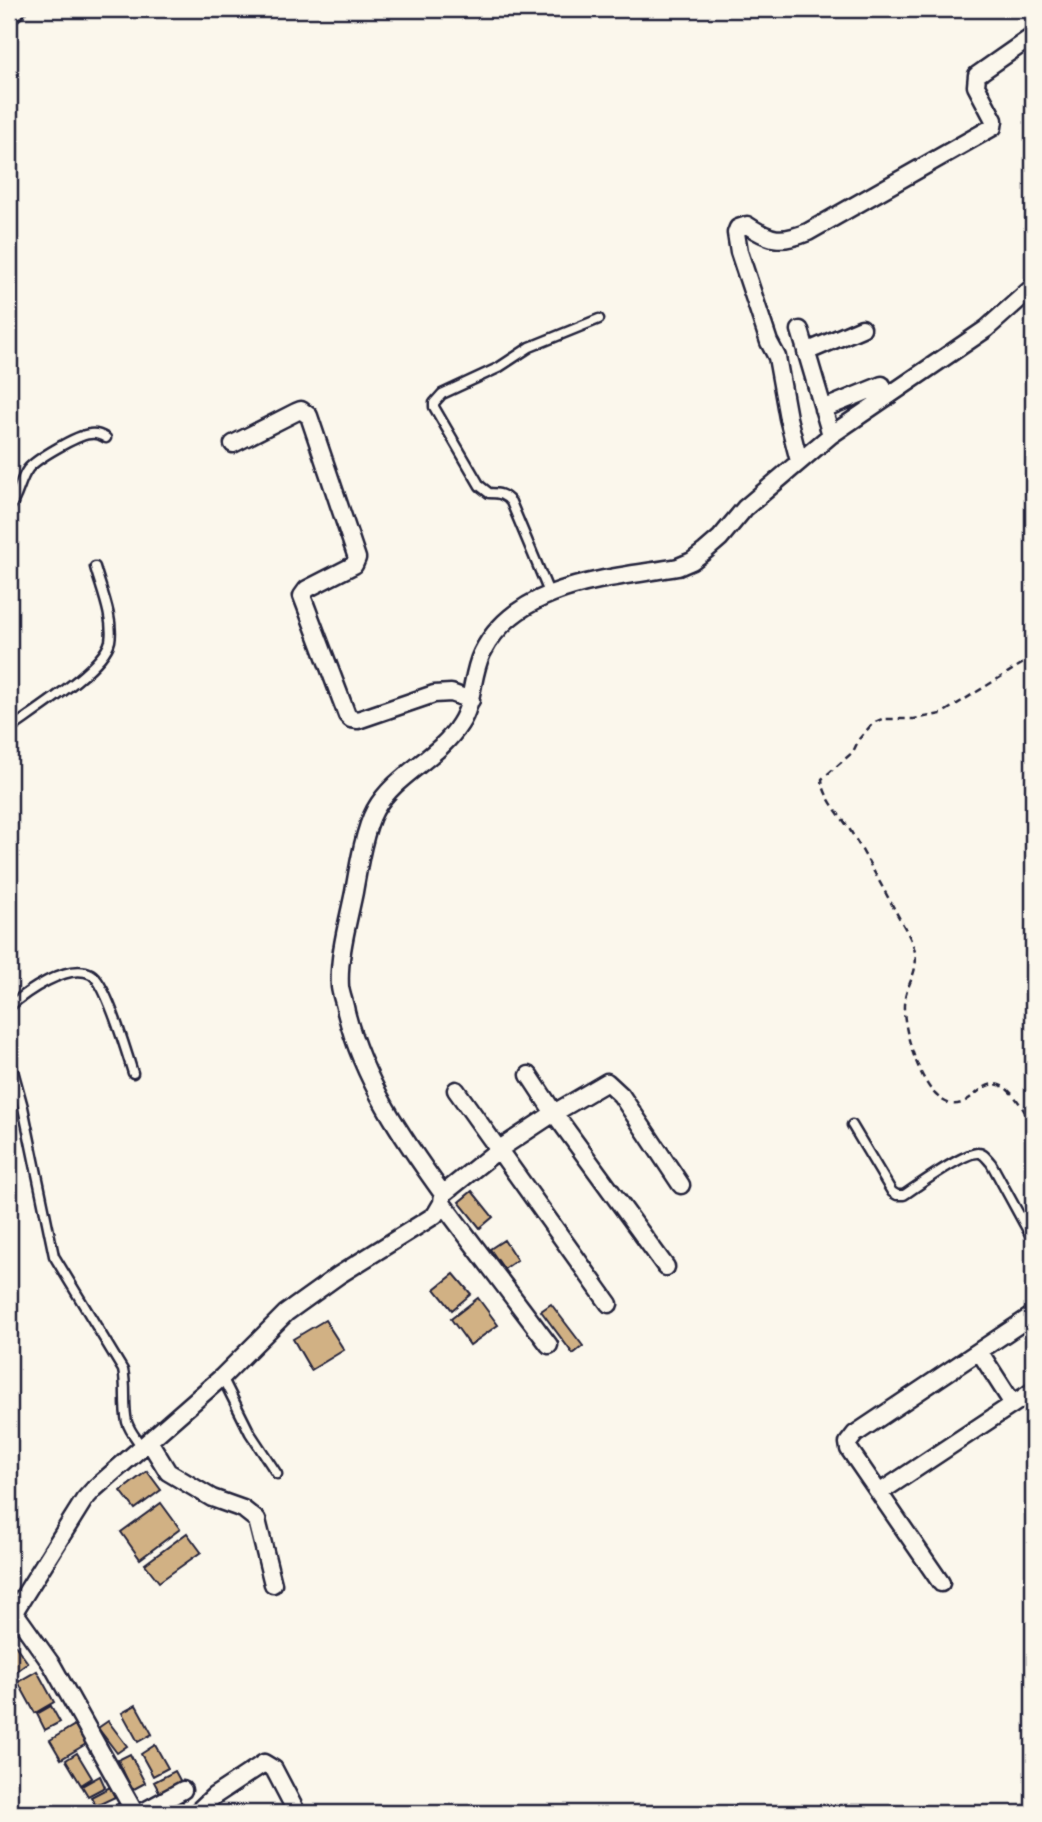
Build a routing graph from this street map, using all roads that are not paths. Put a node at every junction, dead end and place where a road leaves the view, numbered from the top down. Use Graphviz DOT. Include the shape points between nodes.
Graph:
graph roads {
  1 [pos="17,9"];
  2 [pos="9,16"];
  3 [pos="1033,36"];
  4 [pos="1033,287"];
  5 [pos="599,319"];
  6 [pos="862,328"];
  7 [pos="800,330"];
  8 [pos="806,352"];
  9 [pos="882,385"];
  10 [pos="823,410"];
  11 [pos="831,435"];
  12 [pos="106,438"];
  13 [pos="233,444"];
  14 [pos="799,461"];
  15 [pos="9,508"];
  16 [pos="95,567"];
  17 [pos="550,594"];
  18 [pos="471,700"];
  19 [pos="9,730"];
  20 [pos="9,1007"];
  21 [pos="9,1056"];
  22 [pos="133,1073"];
  23 [pos="529,1075"];
  24 [pos="456,1090"];
  25 [pos="554,1113"];
  26 [pos="852,1125"];
  27 [pos="498,1150"];
  28 [pos="681,1185"];
  29 [pos="442,1199"];
  30 [pos="1033,1240"];
  31 [pos="666,1267"];
  32 [pos="610,1304"];
  33 [pos="1033,1315"];
  34 [pos="549,1345"];
  35 [pos="979,1351"];
  36 [pos="222,1377"];
  37 [pos="1033,1391"];
  38 [pos="1013,1404"];
  39 [pos="146,1444"];
  40 [pos="277,1474"];
  41 [pos="879,1493"];
  42 [pos="941,1583"];
  43 [pos="273,1584"];
  44 [pos="12,1617"];
  45 [pos="183,1790"];
  46 [pos="135,1813"];
  47 [pos="141,1813"];
  48 [pos="196,1813"];
  49 [pos="297,1813"];
  1 -- 2 [label="street"];
  3 -- 14 [label="street" via="977,75 976,86 994,120 993,127 793,238 765,237 747,225 738,229 739,252 777,357"];
  4 -- 11 [label="street" via="986,329"];
  5 -- 17 [label="lane" via="530,347 442,394 434,403 480,486 511,502"];
  6 -- 8 [label="street"];
  7 -- 8 [label="street"];
  8 -- 10 [label="street"];
  9 -- 10 [label="street"];
  10 -- 11 [label="street"];
  11 -- 14 [label="street"];
  12 -- 15 [label="lane" via="90,433 36,462"];
  13 -- 18 [label="street" via="301,410 309,416 357,558 354,565 302,596 347,715 358,720 434,694 452,693"];
  14 -- 17 [label="street" via="692,561"];
  16 -- 19 [label="lane" via="111,633 105,653"];
  17 -- 18 [label="street" via="527,605 493,636 481,655"];
  18 -- 29 [label="street" via="444,745 390,787 374,812 344,937 340,987 351,1032 388,1112"];
  20 -- 22 [label="lane" via="37,986 65,974 92,974 104,990"];
  21 -- 39 [label="lane" via="54,1256 123,1370 126,1419 130,1430"];
  23 -- 25 [label="street"];
  24 -- 27 [label="street"];
  25 -- 27 [label="street"];
  25 -- 28 [label="street" via="607,1082 621,1095"];
  25 -- 31 [label="street"];
  26 -- 30 [label="lane" via="897,1195 960,1160 983,1154"];
  27 -- 29 [label="street"];
  27 -- 32 [label="street"];
  29 -- 34 [label="street"];
  29 -- 36 [label="street" via="435,1215 286,1313"];
  33 -- 35 [label="street"];
  35 -- 38 [label="street"];
  35 -- 41 [label="street" via="850,1439 849,1449"];
  36 -- 39 [label="street"];
  36 -- 40 [label="lane"];
  37 -- 38 [label="street"];
  38 -- 41 [label="street"];
  39 -- 43 [label="street" via="168,1472 257,1520"];
  39 -- 44 [label="street" via="84,1500"];
  41 -- 42 [label="street"];
  44 -- 46 [label="street" via="52,1665"];
  45 -- 47 [label="street"];
  48 -- 49 [label="street" via="264,1763 274,1769"];
}
